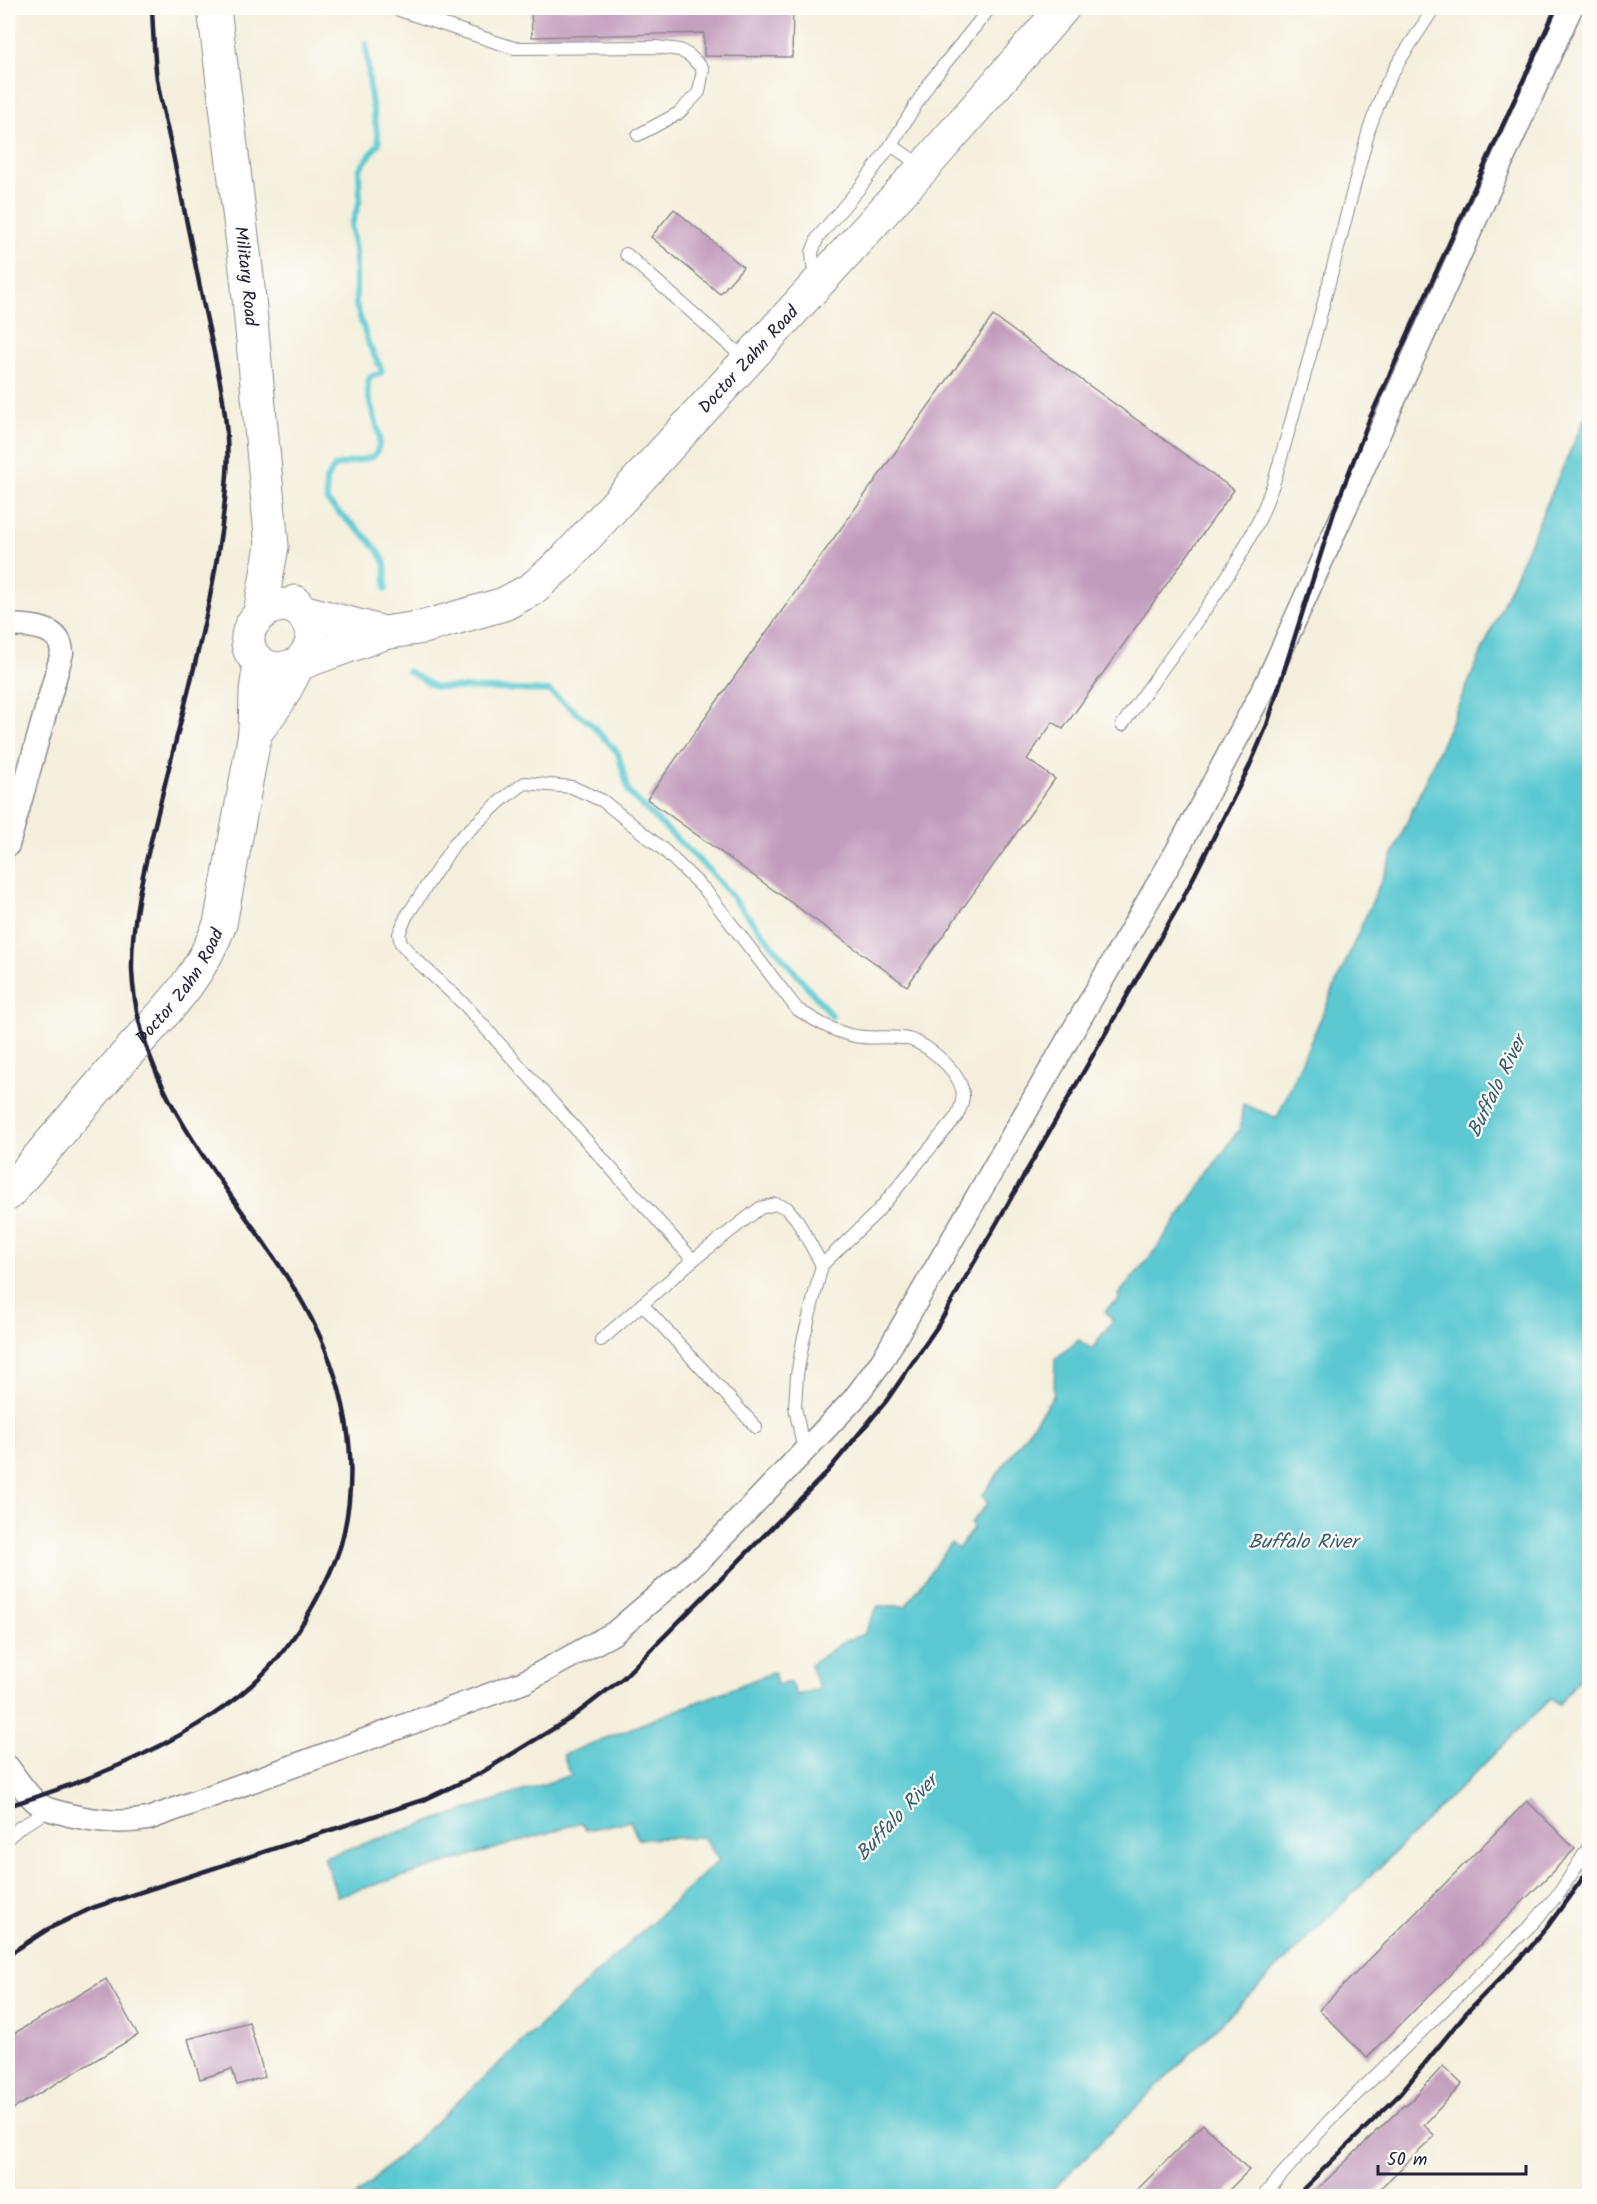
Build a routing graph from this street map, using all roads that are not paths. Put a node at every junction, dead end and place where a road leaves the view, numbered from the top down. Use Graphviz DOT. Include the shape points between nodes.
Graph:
graph roads {
  1 [pos="214,8"];
  2 [pos="393,8"];
  3 [pos="990,8"];
  4 [pos="1063,8"];
  5 [pos="1434,8"];
  6 [pos="1571,8"];
  7 [pos="638,135"];
  8 [pos="891,144"];
  9 [pos="924,167"];
  10 [pos="626,254"];
  11 [pos="822,279"];
  12 [pos="747,361"];
  13 [pos="272,546"];
  14 [pos="298,610"];
  15 [pos="260,613"];
  16 [pos="8,625"];
  17 [pos="384,633"];
  18 [pos="260,662"];
  19 [pos="298,664"];
  20 [pos="1122,725"];
  21 [pos="255,733"];
  22 [pos="8,845"];
  23 [pos="8,1194"];
  24 [pos="693,1260"];
  25 [pos="822,1265"];
  26 [pos="642,1304"];
  27 [pos="602,1340"];
  28 [pos="756,1426"];
  29 [pos="804,1450"];
  30 [pos="8,1767"];
  31 [pos="50,1810"];
  32 [pos="8,1838"];
  33 [pos="1590,1845"];
  34 [pos="1263,2196"];
  1 -- 13 [label="street, Military Road" via="247,277"];
  2 -- 7 [label="lane" via="514,48 680,50 703,69 699,92 679,113"];
  3 -- 8 [label="lane" via="930,82"];
  4 -- 9 [label="street, Doctor Zahn Road"];
  5 -- 20 [label="lane" via="1394,71 1369,129 1309,359 1261,516 1239,558 1186,639"];
  6 -- 29 [label="street" via="1245,726 1123,946 882,1361 853,1400"];
  8 -- 9 [label="lane"];
  8 -- 11 [label="lane" via="818,237 812,252 813,266"];
  9 -- 11 [label="street, Doctor Zahn Road"];
  10 -- 12 [label="lane"];
  11 -- 12 [label="street, Doctor Zahn Road"];
  12 -- 17 [label="street, Doctor Zahn Road" via="564,561 532,589 473,614"];
  13 -- 14 [label="street, Military Road"];
  13 -- 15 [label="street, Military Road"];
  14 -- 15 [label="street, Doctor Zahn Road" via="278,606"];
  14 -- 17 [label="street, Doctor Zahn Road"];
  14 -- 19 [label="street, Doctor Zahn Road" via="307,620 312,641 308,654"];
  15 -- 18 [label="street" via="251,624 248,638"];
  16 -- 22 [label="street" via="48,630 58,638 62,653"];
  17 -- 19 [label="street, Doctor Zahn Road"];
  18 -- 19 [label="street, Doctor Zahn Road" via="279,669"];
  18 -- 21 [label="street, Doctor Zahn Road"];
  19 -- 21 [label="street, Doctor Zahn Road" via="286,689"];
  21 -- 23 [label="street, Doctor Zahn Road" via="220,924 201,967"];
  24 -- 25 [label="lane" via="760,1208 776,1204 787,1208 797,1220"];
  24 -- 25 [label="lane" via="465,1005 401,943 399,934 406,917 455,843 525,783 572,787 603,801 664,850 706,891 797,1009 816,1022 836,1031 876,1039 903,1038 921,1043 954,1076 962,1090 957,1116 877,1212"];
  24 -- 26 [label="lane"];
  25 -- 29 [label="lane" via="797,1375 795,1407"];
  26 -- 27 [label="lane"];
  26 -- 28 [label="lane"];
  29 -- 31 [label="street" via="706,1554 614,1633 524,1682 148,1819 113,1822"];
  30 -- 31 [label="street" via="33,1798"];
  31 -- 32 [label="lane"];
  33 -- 34 [label="lane" via="1560,1892 1533,1923 1329,2121"];
}
